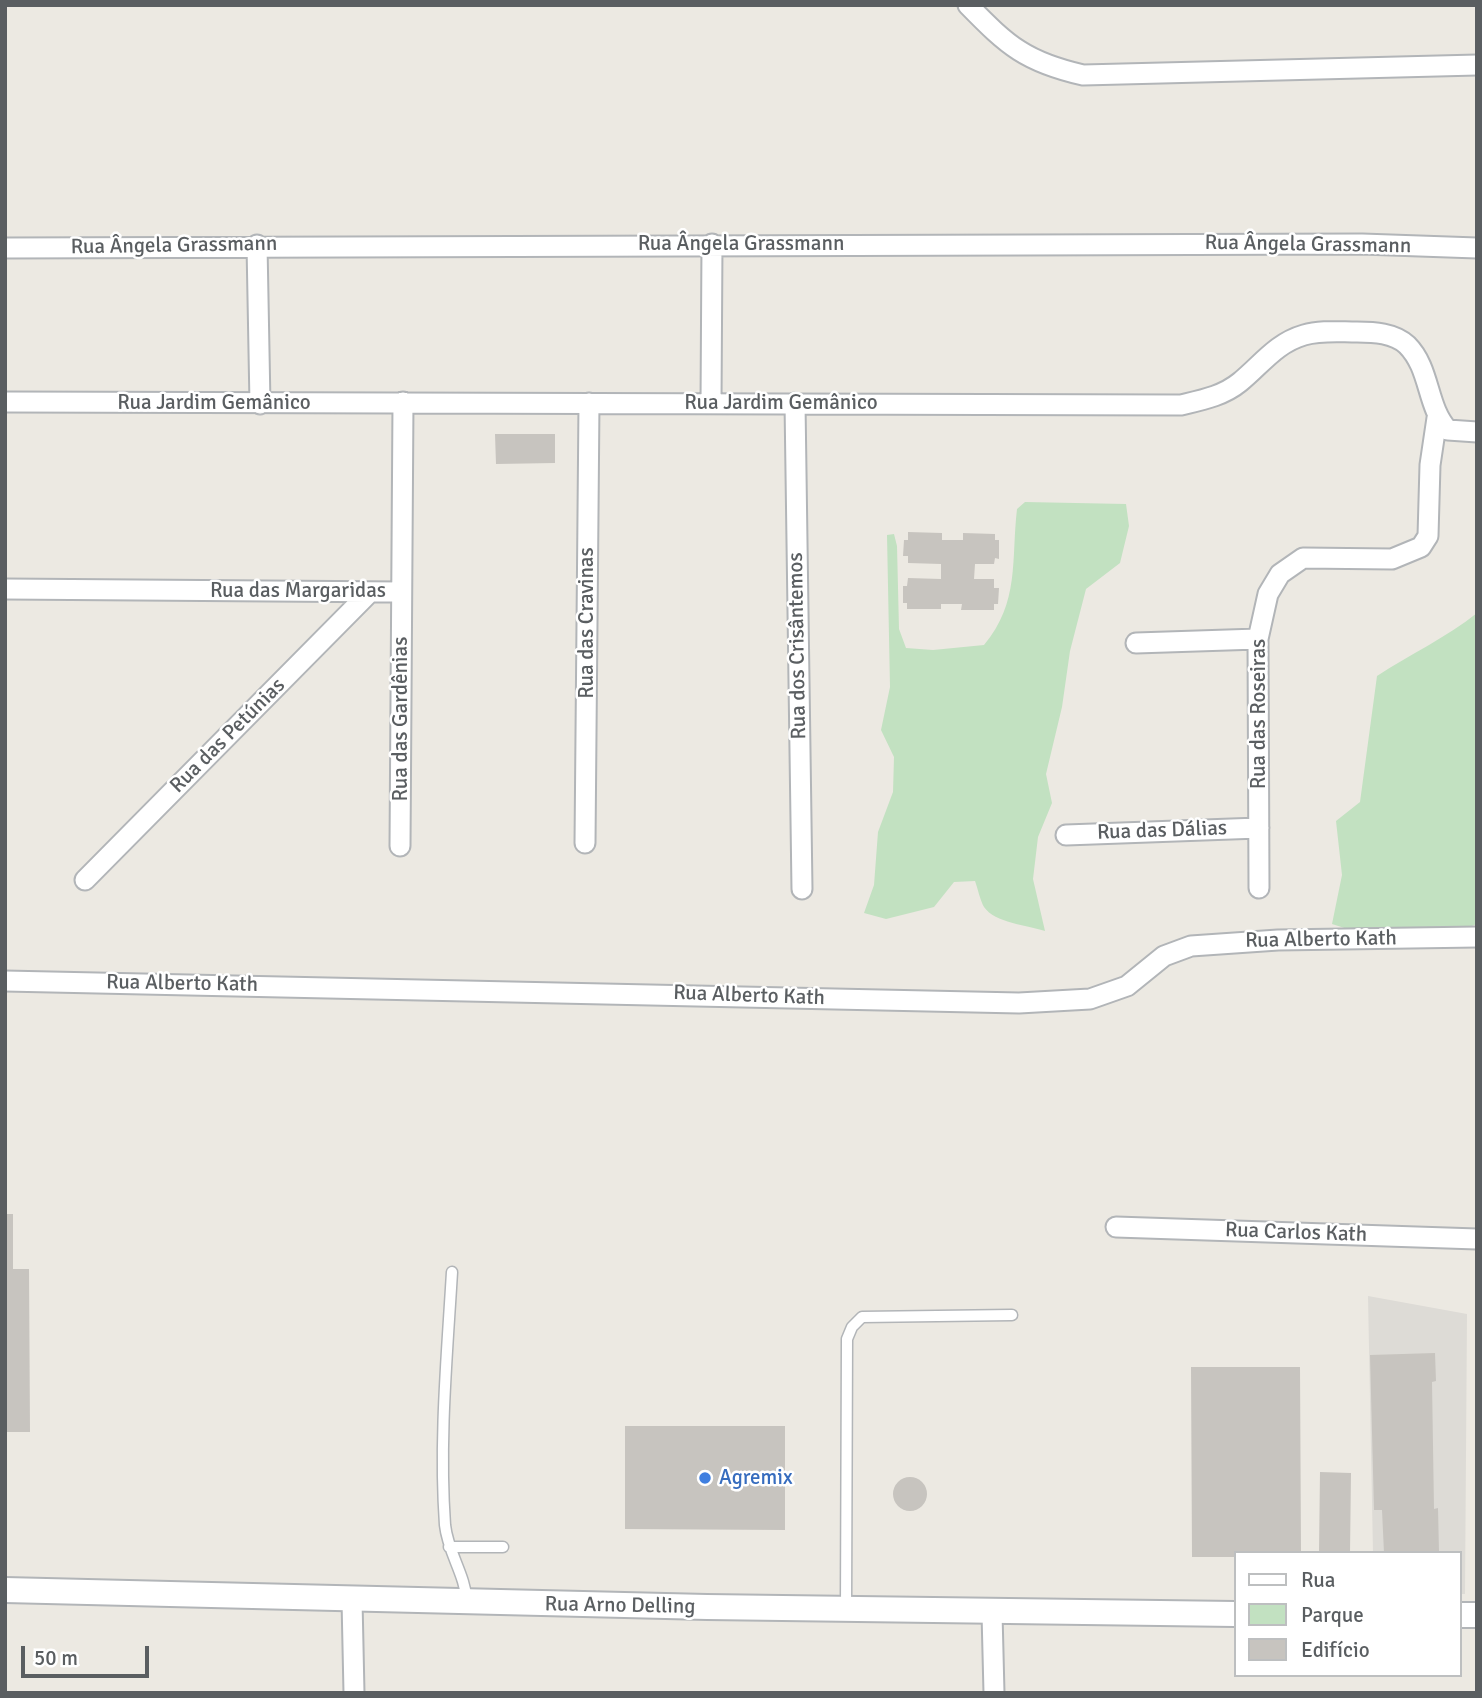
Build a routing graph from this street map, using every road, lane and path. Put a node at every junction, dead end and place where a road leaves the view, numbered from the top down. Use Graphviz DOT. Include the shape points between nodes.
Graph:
graph roads {
  1 [pos="968,5"];
  2 [pos="1477,65"];
  3 [pos="712,244"];
  4 [pos="257,245"];
  5 [pos="5,248"];
  6 [pos="1477,248"];
  7 [pos="5,402"];
  8 [pos="403,402"];
  9 [pos="589,403"];
  10 [pos="711,403"];
  11 [pos="795,403"];
  12 [pos="260,404"];
  13 [pos="1437,418"];
  14 [pos="1477,432"];
  15 [pos="5,589"];
  16 [pos="370,592"];
  17 [pos="401,592"];
  18 [pos="1258,639"];
  19 [pos="1136,643"];
  20 [pos="1259,828"];
  21 [pos="1066,835"];
  22 [pos="585,843"];
  23 [pos="400,846"];
  24 [pos="85,880"];
  25 [pos="802,888"];
  26 [pos="1259,888"];
  27 [pos="1477,937"];
  28 [pos="5,981"];
  29 [pos="1116,1227"];
  30 [pos="1477,1240"];
  31 [pos="452,1272"];
  32 [pos="1012,1315"];
  33 [pos="449,1546"];
  34 [pos="503,1547"];
  35 [pos="5,1590"];
  36 [pos="352,1600"];
  37 [pos="467,1602"];
  38 [pos="846,1608"];
  39 [pos="992,1613"];
  40 [pos="1234,1614"];
  41 [pos="354,1693"];
  42 [pos="994,1693"];
  1 -- 2 [label="street" via="1012,48 1046,66 1083,75"];
  3 -- 4 [label="street, Rua Ângela Grassmann"];
  3 -- 6 [label="street, Rua Ângela Grassmann"];
  3 -- 10 [label="street"];
  4 -- 5 [label="street, Rua Ângela Grassmann"];
  4 -- 12 [label="street"];
  7 -- 12 [label="street, Rua Jardim Gemânico"];
  8 -- 9 [label="street, Rua Jardim Gemânico"];
  8 -- 12 [label="street, Rua Jardim Gemânico"];
  8 -- 17 [label="street, Rua das Margaridas"];
  9 -- 10 [label="street, Rua Jardim Gemânico"];
  9 -- 22 [label="street, Rua das Cravinas"];
  10 -- 11 [label="street, Rua Jardim Gemânico"];
  11 -- 13 [label="street, Rua Jardim Gemânico" via="1181,405 1213,398 1239,383 1267,355 1304,335 1372,332 1389,335 1412,351"];
  11 -- 25 [label="street, Rua dos Crisântemos"];
  13 -- 14 [label="street" via="1448,430"];
  13 -- 18 [label="street, Rua das Roseiras" via="1428,536 1421,547 1392,559 1303,558 1280,574 1268,594"];
  15 -- 16 [label="street, Rua das Margaridas"];
  16 -- 17 [label="street, Rua das Margaridas"];
  16 -- 24 [label="street, Rua das Petúnias"];
  17 -- 23 [label="street, Rua das Gardênias"];
  18 -- 19 [label="street"];
  18 -- 20 [label="street, Rua das Roseiras"];
  20 -- 21 [label="street, Rua das Dálias"];
  20 -- 26 [label="street, Rua das Roseiras"];
  27 -- 28 [label="street, Rua Alberto Kath" via="1191,946 1164,956 1128,986 1090,999 1018,1003"];
  29 -- 30 [label="street, Rua Carlos Kath"];
  31 -- 33 [label="lane" via="444,1417"];
  32 -- 38 [label="lane" via="862,1317 852,1327 847,1339"];
  33 -- 34 [label="lane"];
  33 -- 37 [label="lane" via="465,1581"];
  35 -- 36 [label="street, Rua Arno Delling"];
  36 -- 37 [label="street, Rua Arno Delling"];
  36 -- 41 [label="street"];
  37 -- 38 [label="street, Rua Arno Delling"];
  38 -- 39 [label="street, Rua Arno Delling"];
  39 -- 40 [label="street, Rua Arno Delling"];
  39 -- 42 [label="street"];
}
